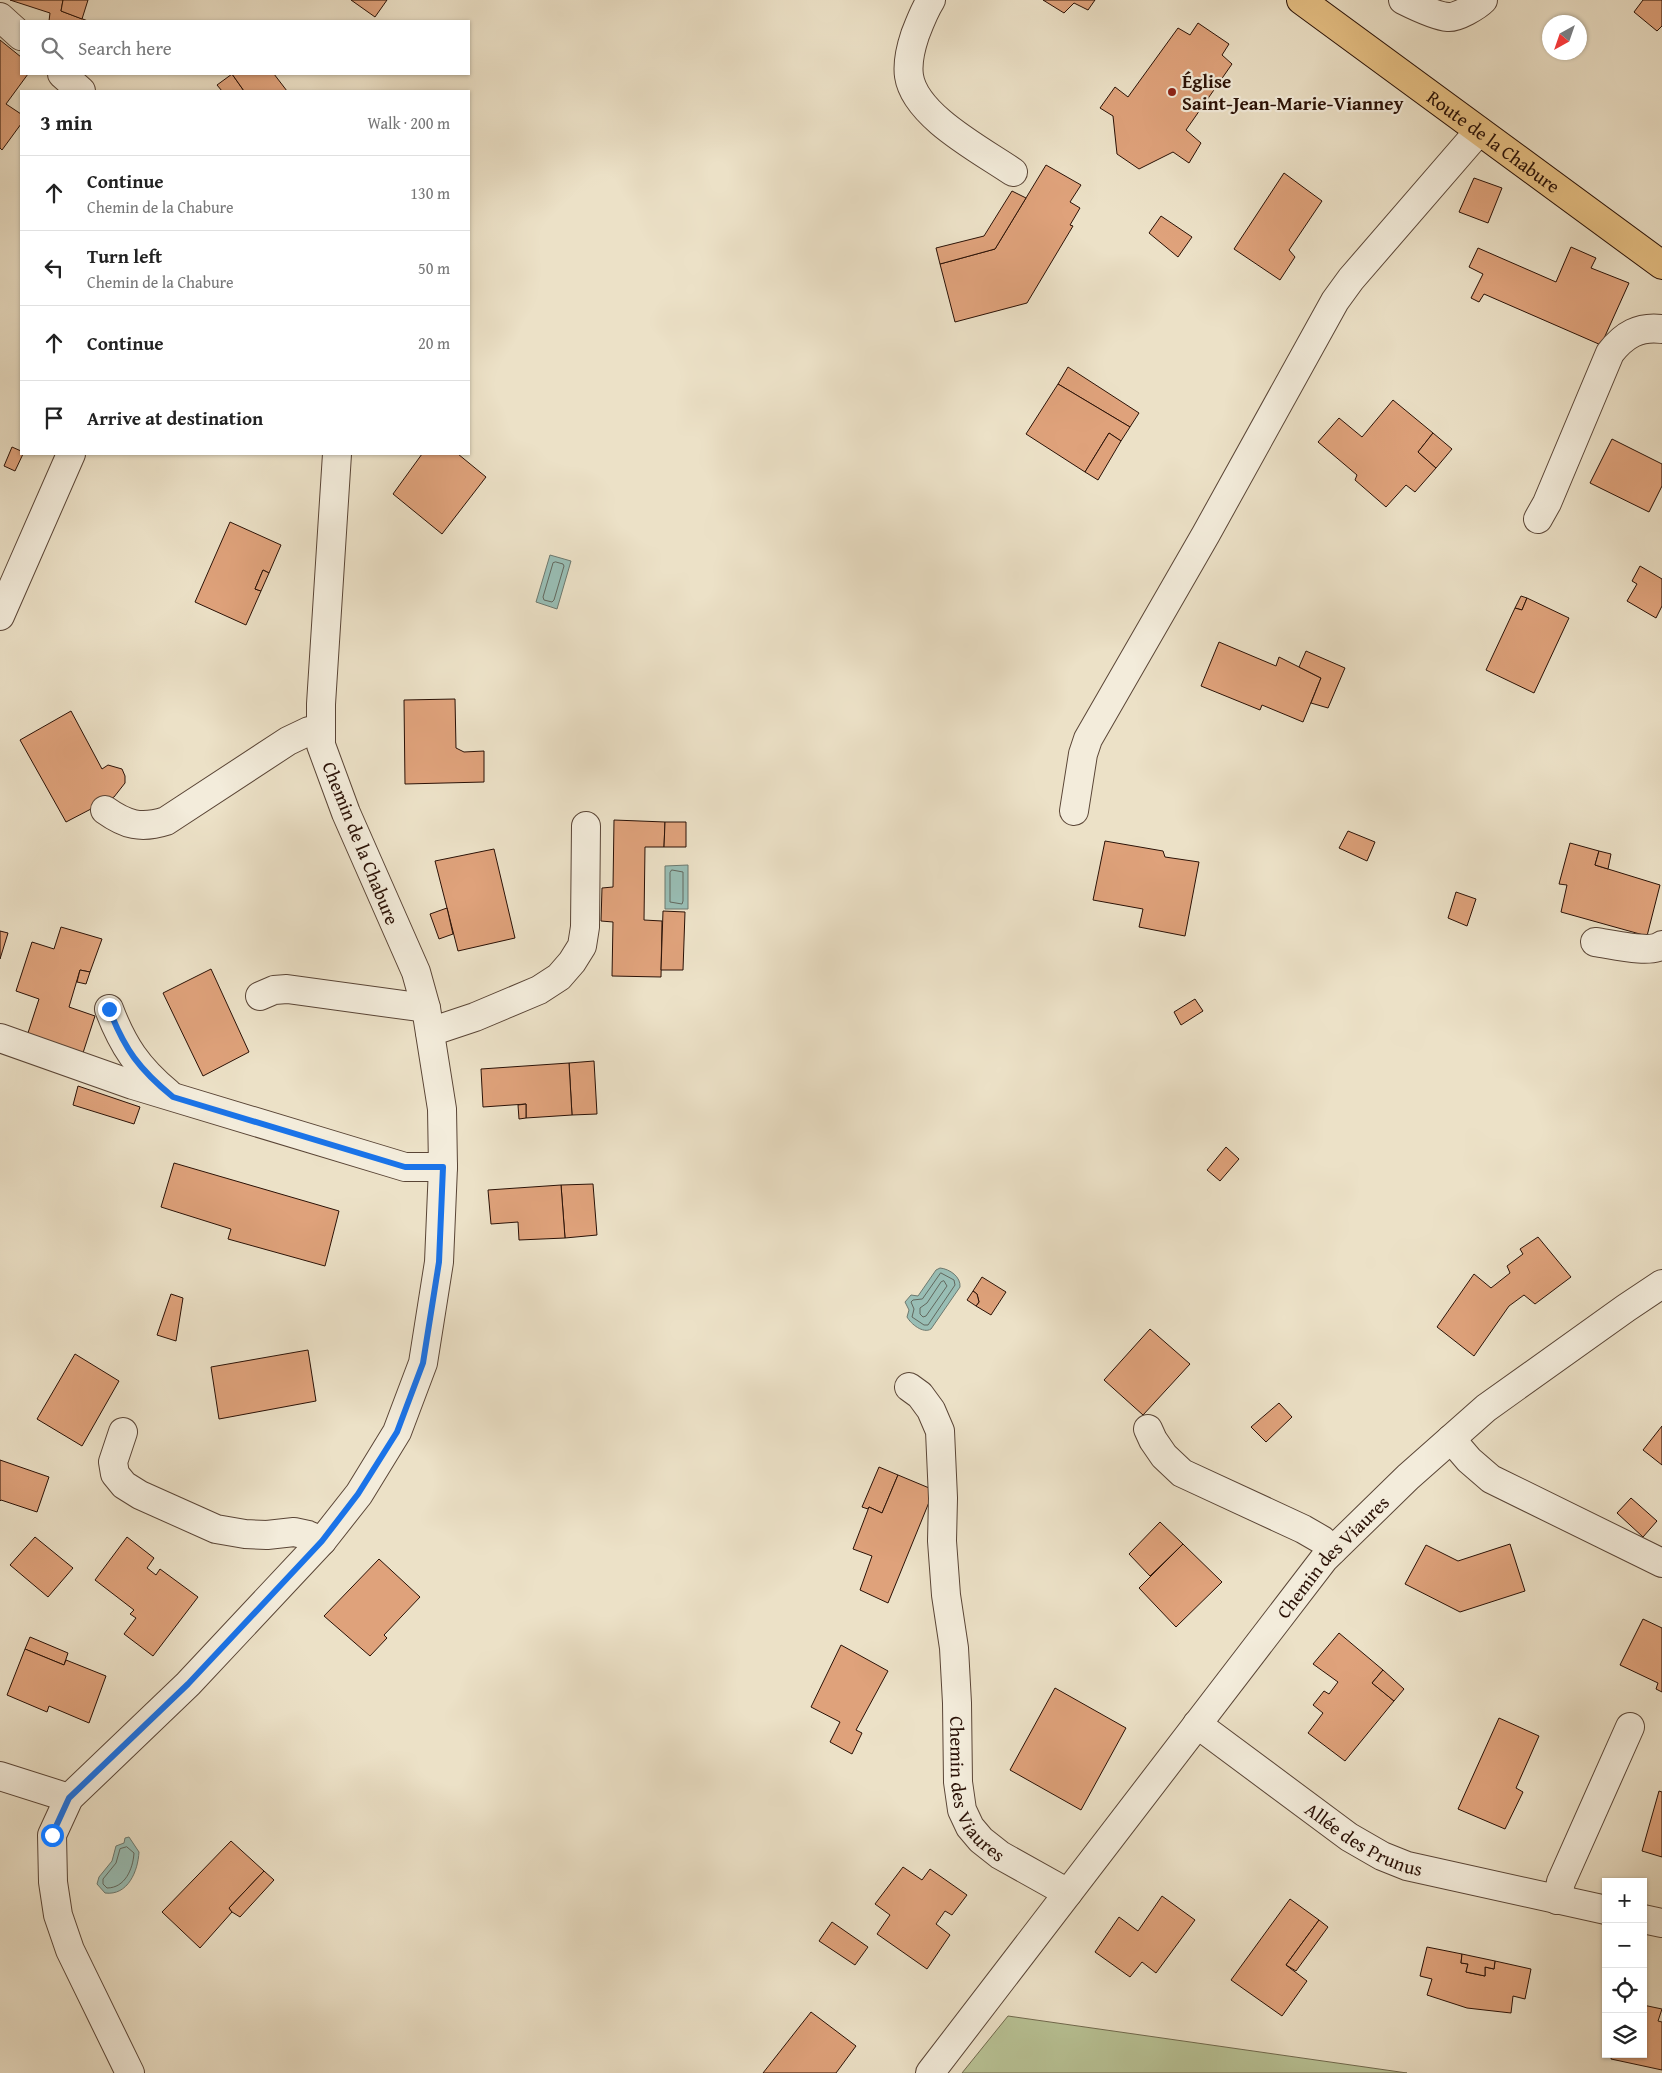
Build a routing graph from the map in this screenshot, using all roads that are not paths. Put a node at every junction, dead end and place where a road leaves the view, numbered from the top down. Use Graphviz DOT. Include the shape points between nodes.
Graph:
graph roads {
  1 [pos="931,0"];
  2 [pos="1301,0"];
  3 [pos="1403,0"];
  4 [pos="1483,0"];
  5 [pos="0,17"];
  6 [pos="20,35"];
  7 [pos="63,75"];
  8 [pos="80,90"];
  9 [pos="1479,131"];
  10 [pos="1013,172"];
  11 [pos="1662,265"];
  12 [pos="1662,329"];
  13 [pos="71,455"];
  14 [pos="337,455"];
  15 [pos="1538,519"];
  16 [pos="0,616"];
  17 [pos="321,729"];
  18 [pos="104,810"];
  19 [pos="1074,811"];
  20 [pos="586,826"];
  21 [pos="1595,942"];
  22 [pos="1662,945"];
  23 [pos="260,996"];
  24 [pos="109,1009"];
  25 [pos="428,1020"];
  26 [pos="0,1038"];
  27 [pos="173,1097"];
  28 [pos="443,1167"];
  29 [pos="1662,1284"];
  30 [pos="909,1387"];
  31 [pos="1148,1429"];
  32 [pos="123,1432"];
  33 [pos="1451,1439"];
  34 [pos="322,1541"];
  35 [pos="1333,1550"];
  36 [pos="1662,1563"];
  37 [pos="1197,1724"];
  38 [pos="1630,1727"];
  39 [pos="0,1776"];
  40 [pos="69,1798"];
  41 [pos="1068,1893"];
  42 [pos="1557,1900"];
  43 [pos="1602,1909"];
  44 [pos="1647,1920"];
  45 [pos="1662,1923"];
  46 [pos="130,2073"];
  47 [pos="930,2073"];
  1 -- 10 [label="street" via="922,13 910,50 909,76 922,104 940,123"];
  2 -- 9 [label="main road, Route de la Chabure"];
  3 -- 4 [label="street" via="1449,18 1476,7"];
  5 -- 6 [label="street"];
  7 -- 8 [label="street"];
  9 -- 11 [label="main road, Route de la Chabure"];
  9 -- 19 [label="street" via="1335,301 1088,739 1082,754"];
  12 -- 15 [label="street" via="1648,328 1631,333 1620,340 1610,353"];
  13 -- 16 [label="street"];
  14 -- 17 [label="street, Chemin de la Chabure"];
  17 -- 18 [label="street" via="288,741 166,821 150,826 129,824"];
  17 -- 25 [label="street, Chemin de la Chabure" via="321,745 346,814 416,972"];
  20 -- 25 [label="street" via="585,928 582,946 572,962 559,977 539,990 475,1017"];
  21 -- 22 [label="street" via="1647,949"];
  23 -- 25 [label="street" via="287,989"];
  24 -- 27 [label="street" via="131,1056 148,1077"];
  25 -- 28 [label="street, Chemin de la Chabure" via="442,1109"];
  26 -- 27 [label="street"];
  27 -- 28 [label="street" via="405,1167"];
  28 -- 34 [label="street, Chemin de la Chabure" via="439,1262 423,1363 397,1432 358,1494"];
  29 -- 33 [label="street, Chemin des Viaures" via="1486,1408"];
  30 -- 41 [label="street, Chemin des Viaures" via="931,1410 940,1431 942,1541 954,1648 958,1782 962,1810 970,1827 1000,1855"];
  31 -- 35 [label="street" via="1164,1456 1182,1473 1303,1529"];
  32 -- 34 [label="street" via="113,1462 115,1474 124,1485 140,1495 216,1529 267,1535 294,1532"];
  33 -- 35 [label="street, Chemin des Viaures"];
  33 -- 36 [label="street" via="1490,1479"];
  34 -- 40 [label="street, Chemin de la Chabure" via="188,1684"];
  35 -- 37 [label="street, Chemin des Viaures"];
  37 -- 41 [label="street, Chemin des Viaures"];
  37 -- 42 [label="street, Allée des Prunus" via="1348,1837 1382,1856 1407,1866"];
  38 -- 42 [label="street" via="1561,1882"];
  39 -- 40 [label="street"];
  40 -- 46 [label="street, Chemin de la Chabure" via="52,1835 53,1882 58,1915 70,1950"];
  41 -- 47 [label="street, Chemin des Viaures"];
  42 -- 43 [label="street, Allée des Prunus"];
  44 -- 45 [label="street"];
}
